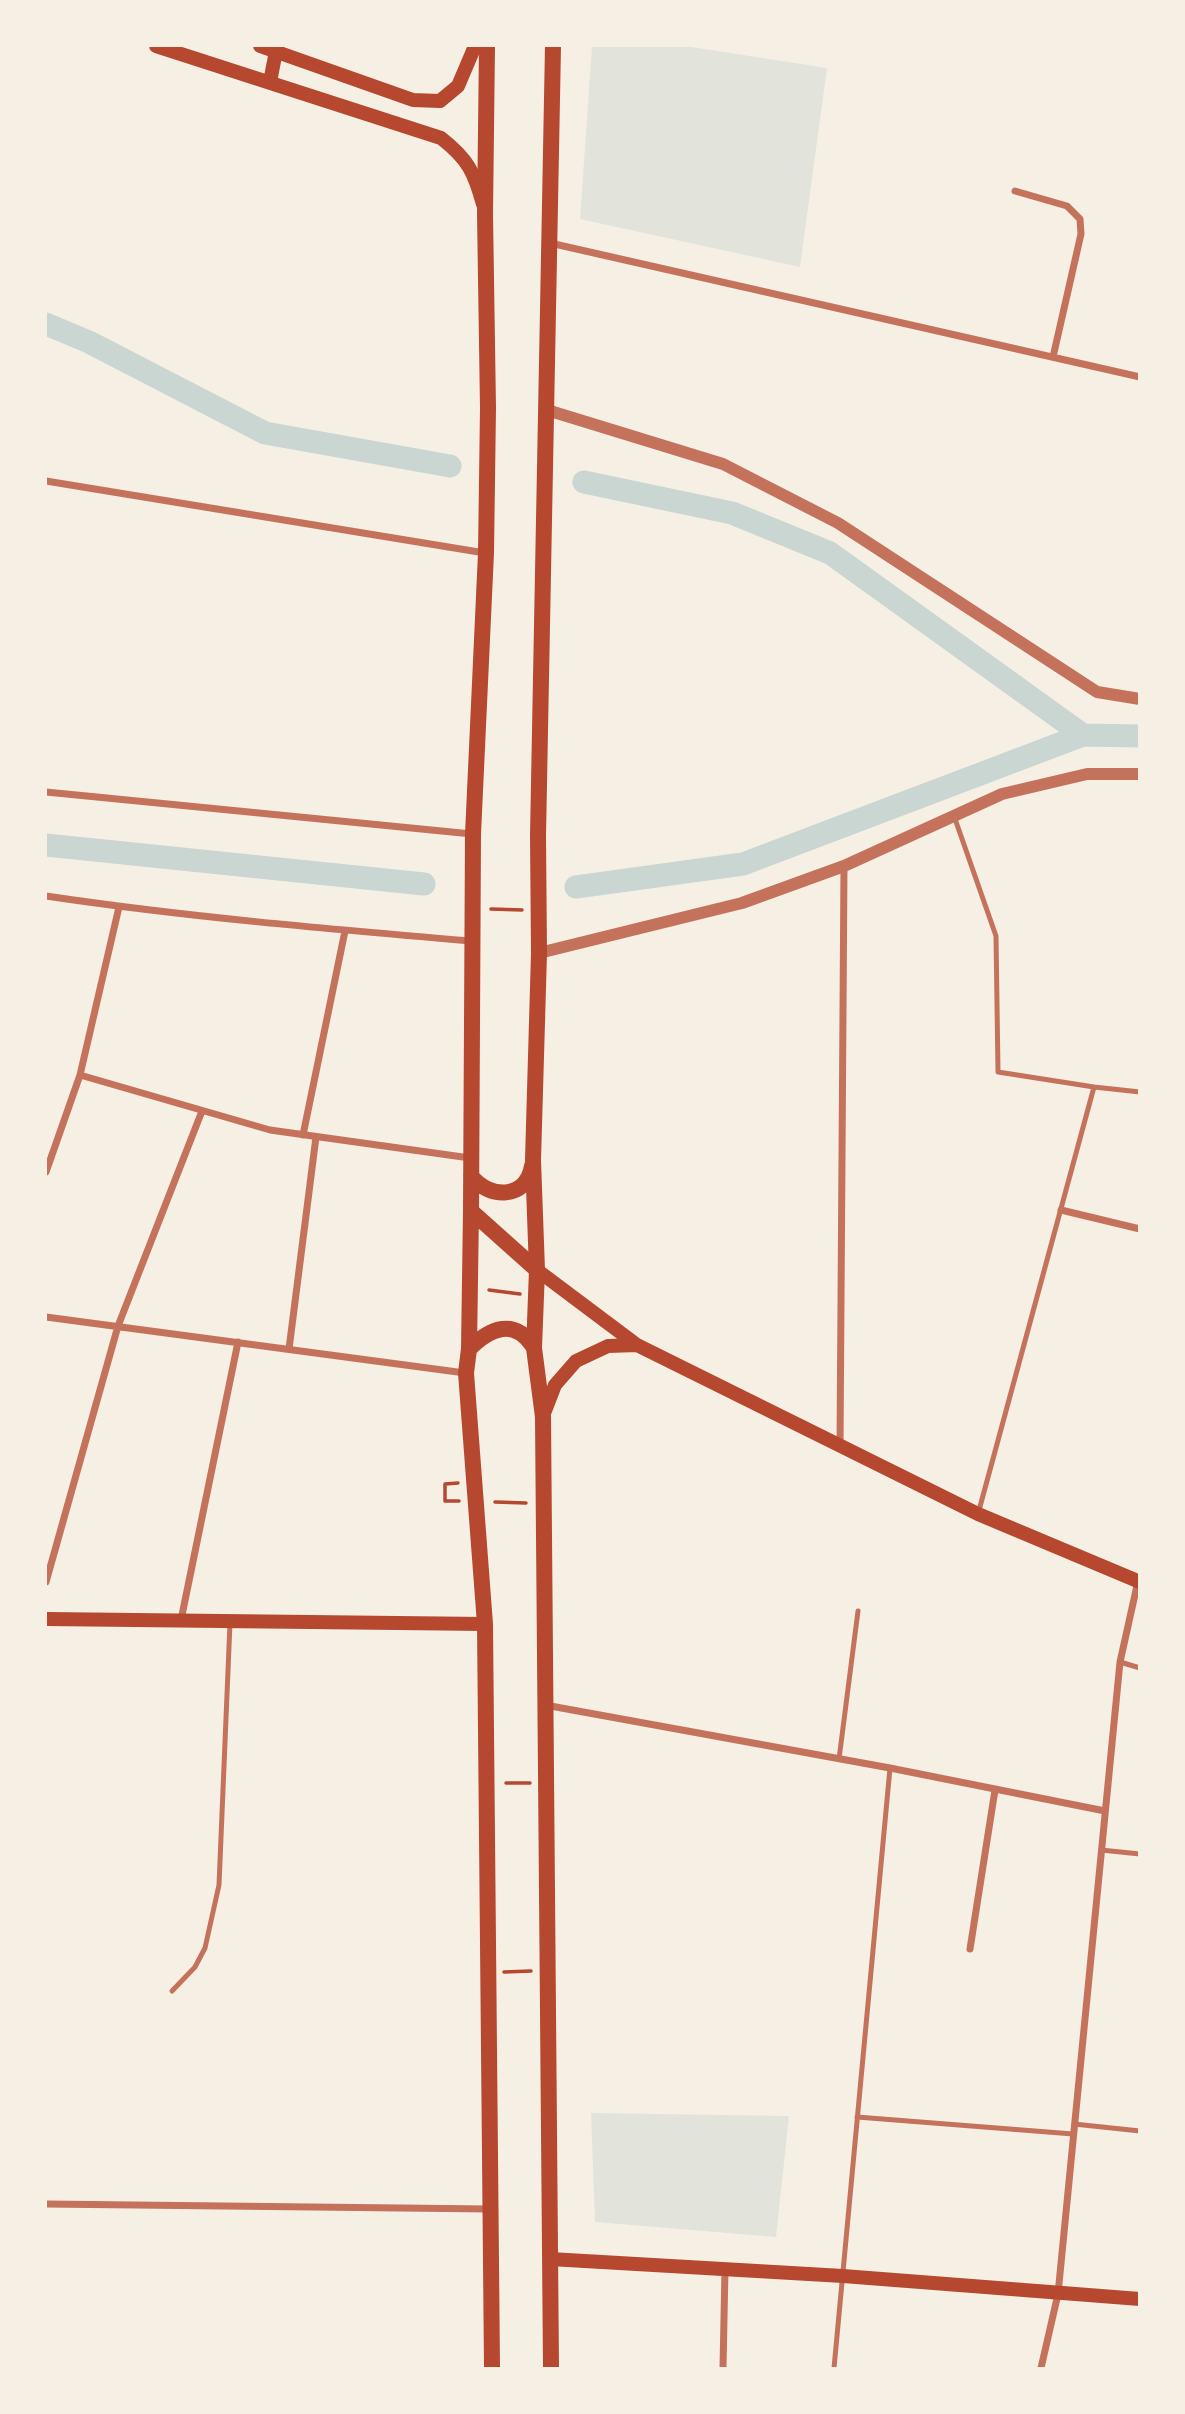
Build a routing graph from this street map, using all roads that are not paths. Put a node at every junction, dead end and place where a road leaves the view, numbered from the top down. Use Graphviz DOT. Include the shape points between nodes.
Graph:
graph roads {
  1 [pos="156,46"];
  2 [pos="260,46"];
  3 [pos="475,46"];
  4 [pos="486,46"];
  5 [pos="553,46"];
  6 [pos="276,51"];
  7 [pos="270,82"];
  8 [pos="1015,191"];
  9 [pos="485,214"];
  10 [pos="550,243"];
  11 [pos="1053,357"];
  12 [pos="1139,377"];
  13 [pos="547,410"];
  14 [pos="46,481"];
  15 [pos="485,553"];
  16 [pos="1139,699"];
  17 [pos="1139,774"];
  18 [pos="46,792"];
  19 [pos="954,816"];
  20 [pos="473,834"];
  21 [pos="844,866"];
  22 [pos="46,896"];
  23 [pos="119,907"];
  24 [pos="345,931"];
  25 [pos="471,941"];
  26 [pos="539,953"];
  27 [pos="80,1075"];
  28 [pos="1094,1087"];
  29 [pos="1139,1091"];
  30 [pos="202,1111"];
  31 [pos="303,1135"];
  32 [pos="316,1137"];
  33 [pos="470,1158"];
  34 [pos="533,1160"];
  35 [pos="46,1172"];
  36 [pos="471,1176"];
  37 [pos="1061,1210"];
  38 [pos="471,1211"];
  39 [pos="1139,1229"];
  40 [pos="537,1270"];
  41 [pos="46,1317"];
  42 [pos="118,1326"];
  43 [pos="238,1342"];
  44 [pos="637,1345"];
  45 [pos="534,1348"];
  46 [pos="289,1349"];
  47 [pos="469,1349"];
  48 [pos="466,1373"];
  49 [pos="543,1417"];
  50 [pos="840,1446"];
  51 [pos="978,1514"];
  52 [pos="1139,1580"];
  53 [pos="46,1583"];
  54 [pos="858,1611"];
  55 [pos="46,1619"];
  56 [pos="181,1620"];
  57 [pos="230,1621"];
  58 [pos="485,1624"];
  59 [pos="1120,1662"];
  60 [pos="1139,1668"];
  61 [pos="544,1705"];
  62 [pos="839,1759"];
  63 [pos="890,1768"];
  64 [pos="995,1790"];
  65 [pos="1105,1811"];
  66 [pos="1101,1850"];
  67 [pos="1139,1854"];
  68 [pos="970,1950"];
  69 [pos="172,1991"];
  70 [pos="858,2117"];
  71 [pos="1074,2124"];
  72 [pos="1139,2131"];
  73 [pos="1073,2134"];
  74 [pos="46,2204"];
  75 [pos="490,2209"];
  76 [pos="550,2259"];
  77 [pos="725,2269"];
  78 [pos="843,2276"];
  79 [pos="1058,2294"];
  80 [pos="1139,2299"];
  81 [pos="492,2368"];
  82 [pos="551,2368"];
  83 [pos="723,2368"];
  84 [pos="834,2368"];
  85 [pos="1041,2368"];
  1 -- 7 [label="main road"];
  2 -- 6 [label="main road"];
  3 -- 6 [label="main road" via="458,86 440,100 413,100"];
  4 -- 9 [label="main road"];
  5 -- 10 [label="main road"];
  6 -- 7 [label="main road"];
  7 -- 9 [label="main road" via="441,138 460,153 475,177"];
  8 -- 11 [label="street" via="1067,206 1080,219 1081,234"];
  9 -- 15 [label="main road"];
  10 -- 11 [label="street"];
  10 -- 13 [label="main road"];
  11 -- 12 [label="street"];
  13 -- 16 [label="street" via="723,464 838,523 1097,692"];
  13 -- 26 [label="main road"];
  14 -- 15 [label="street"];
  15 -- 20 [label="main road"];
  17 -- 19 [label="street" via="1087,774 1003,794"];
  18 -- 20 [label="street"];
  19 -- 21 [label="street"];
  19 -- 28 [label="lane" via="996,936 998,1072"];
  20 -- 25 [label="main road"];
  21 -- 26 [label="street" via="742,903"];
  21 -- 50 [label="street"];
  22 -- 23 [label="street"];
  23 -- 24 [label="street"];
  23 -- 27 [label="street"];
  24 -- 25 [label="street"];
  24 -- 31 [label="street"];
  25 -- 33 [label="main road"];
  26 -- 34 [label="main road"];
  27 -- 30 [label="street"];
  27 -- 35 [label="street"];
  28 -- 29 [label="lane"];
  28 -- 37 [label="lane"];
  30 -- 31 [label="street"];
  30 -- 42 [label="street"];
  31 -- 32 [label="street"];
  32 -- 33 [label="street"];
  32 -- 46 [label="street"];
  33 -- 36 [label="main road"];
  34 -- 36 [label="main road" via="531,1172 514,1190 490,1192"];
  34 -- 40 [label="main road"];
  36 -- 38 [label="main road"];
  37 -- 39 [label="street"];
  37 -- 51 [label="lane"];
  38 -- 40 [label="main road"];
  38 -- 47 [label="main road"];
  40 -- 44 [label="main road"];
  40 -- 45 [label="main road"];
  41 -- 42 [label="street"];
  42 -- 43 [label="street"];
  42 -- 53 [label="street"];
  43 -- 46 [label="street"];
  43 -- 56 [label="street"];
  44 -- 49 [label="main road" via="608,1346 576,1362 555,1385"];
  44 -- 50 [label="main road"];
  45 -- 47 [label="main road" via="523,1335 507,1329 489,1332"];
  45 -- 49 [label="main road"];
  46 -- 48 [label="street"];
  47 -- 48 [label="main road"];
  48 -- 58 [label="main road"];
  49 -- 61 [label="main road"];
  50 -- 51 [label="main road"];
  51 -- 52 [label="main road"];
  52 -- 59 [label="street"];
  54 -- 62 [label="lane"];
  55 -- 56 [label="main road"];
  56 -- 57 [label="main road"];
  57 -- 58 [label="main road"];
  57 -- 69 [label="lane" via="219,1885 205,1948 195,1967"];
  58 -- 75 [label="main road"];
  59 -- 60 [label="lane"];
  59 -- 65 [label="street"];
  61 -- 62 [label="street"];
  61 -- 76 [label="main road"];
  62 -- 63 [label="street"];
  63 -- 64 [label="street"];
  63 -- 70 [label="lane"];
  64 -- 65 [label="street"];
  64 -- 68 [label="street"];
  65 -- 66 [label="street"];
  66 -- 67 [label="lane"];
  66 -- 71 [label="street"];
  70 -- 73 [label="lane"];
  70 -- 78 [label="lane"];
  71 -- 72 [label="lane"];
  71 -- 73 [label="street"];
  73 -- 79 [label="street"];
  74 -- 75 [label="street"];
  75 -- 81 [label="main road"];
  76 -- 77 [label="main road"];
  76 -- 82 [label="main road"];
  77 -- 78 [label="main road"];
  77 -- 83 [label="street"];
  78 -- 79 [label="main road"];
  78 -- 84 [label="lane"];
  79 -- 80 [label="main road"];
  79 -- 85 [label="street"];
}
